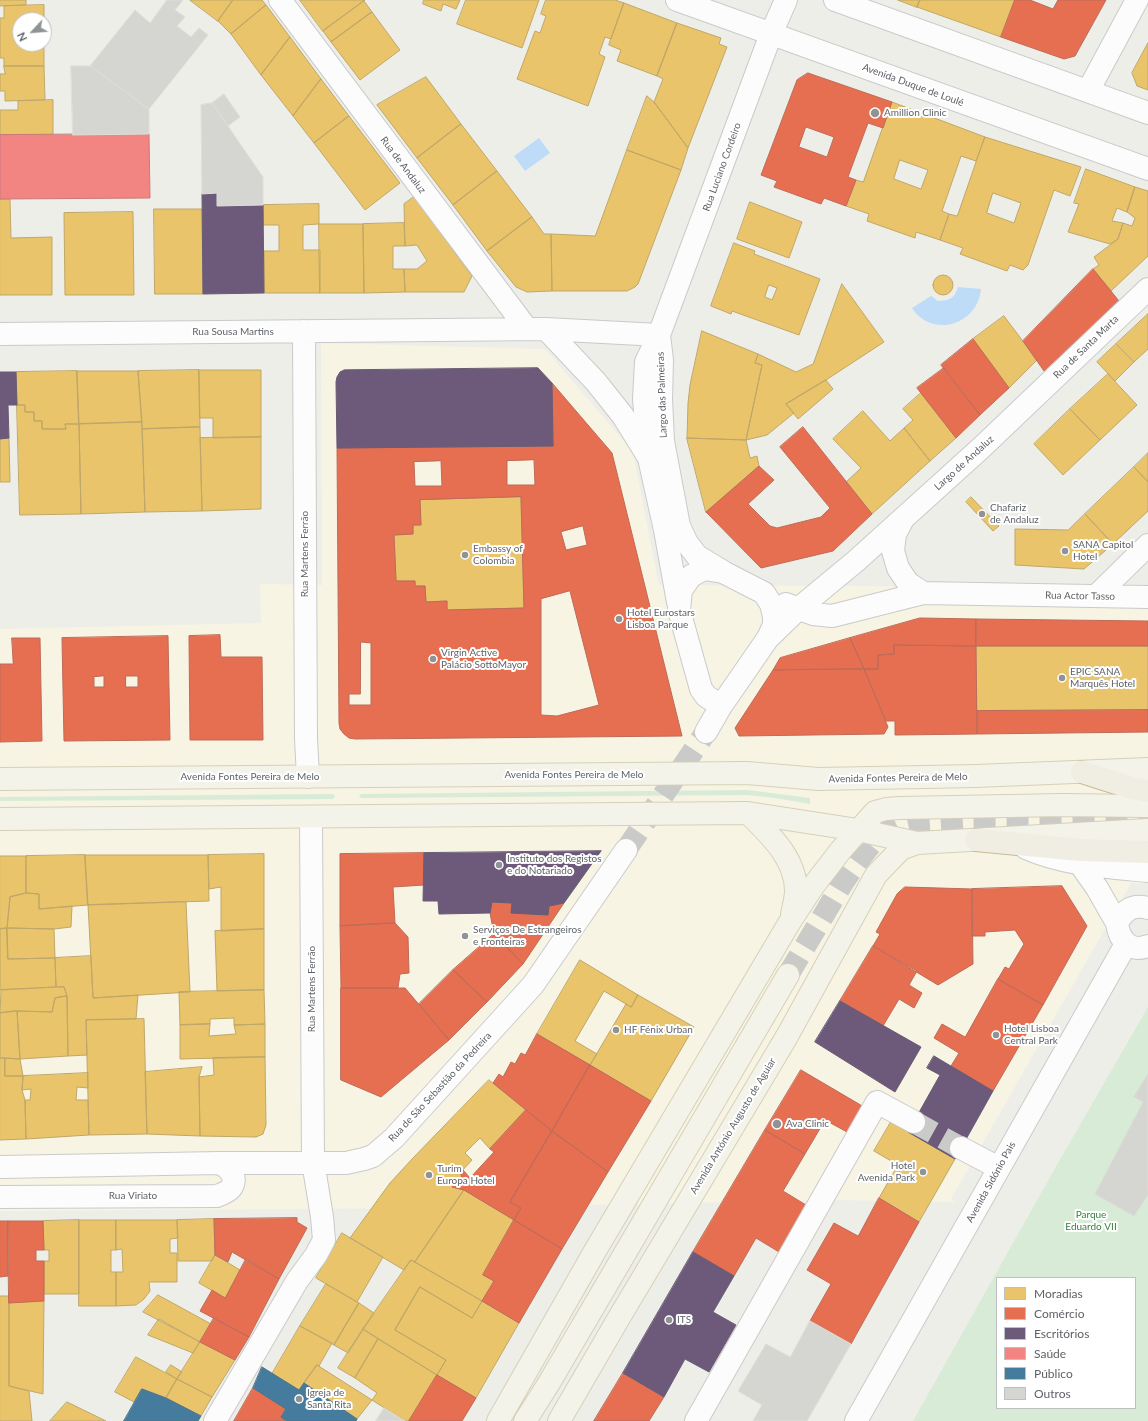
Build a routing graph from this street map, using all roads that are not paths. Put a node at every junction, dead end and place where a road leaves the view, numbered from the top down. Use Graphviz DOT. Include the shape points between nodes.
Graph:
graph roads {
  1 [pos="280,0"];
  2 [pos="677,0"];
  3 [pos="786,0"];
  4 [pos="835,0"];
  5 [pos="1137,0"];
  6 [pos="771,34"];
  7 [pos="1088,91"];
  8 [pos="1148,112"];
  9 [pos="1148,169"];
  10 [pos="1148,289"];
  11 [pos="537,329"];
  12 [pos="304,331"];
  13 [pos="0,334"];
  14 [pos="659,335"];
  15 [pos="1025,406"];
  16 [pos="649,458"];
  17 [pos="903,518"];
  18 [pos="672,528"];
  19 [pos="1148,545"];
  20 [pos="723,572"];
  21 [pos="923,593"];
  22 [pos="764,594"];
  23 [pos="1096,596"];
  24 [pos="1148,597"];
  25 [pos="798,609"];
  26 [pos="679,610"];
  27 [pos="768,638"];
  28 [pos="721,706"];
  29 [pos="706,732"];
  30 [pos="1148,769"];
  31 [pos="1082,772"];
  32 [pos="308,777"];
  33 [pos="0,779"];
  34 [pos="1148,791"];
  35 [pos="1148,806"];
  36 [pos="748,813"];
  37 [pos="311,817"];
  38 [pos="0,819"];
  39 [pos="858,830"];
  40 [pos="1148,830"];
  41 [pos="976,840"];
  42 [pos="917,843"];
  43 [pos="1019,845"];
  44 [pos="626,850"];
  45 [pos="1148,852"];
  46 [pos="1080,864"];
  47 [pos="1148,871"];
  48 [pos="1148,908"];
  49 [pos="791,920"];
  50 [pos="1117,923"];
  51 [pos="1126,944"];
  52 [pos="1148,946"];
  53 [pos="788,975"];
  54 [pos="914,1122"];
  55 [pos="961,1148"];
  56 [pos="313,1162"];
  57 [pos="220,1163"];
  58 [pos="0,1167"];
  59 [pos="999,1168"];
  60 [pos="0,1196"];
  61 [pos="216,1421"];
  62 [pos="498,1421"];
  63 [pos="525,1421"];
  64 [pos="559,1421"];
  65 [pos="696,1421"];
  66 [pos="856,1421"];
  1 -- 11 [label="street, Rua de Andaluz"];
  2 -- 6 [label="street, Avenida Duque de Loulé"];
  3 -- 6 [label="street, Rua Luciano Cordeiro"];
  4 -- 7 [label="street"];
  5 -- 7 [label="street"];
  6 -- 9 [label="street, Avenida Duque de Loulé"];
  6 -- 14 [label="street, Rua Luciano Cordeiro"];
  7 -- 8 [label="street"];
  10 -- 15 [label="street, Rua de Santa Marta"];
  11 -- 12 [label="street, Rua Sousa Martins"];
  11 -- 14 [label="street"];
  11 -- 16 [label="street, Largo das Palmeiras" via="596,382 623,416"];
  12 -- 13 [label="street, Rua Sousa Martins"];
  12 -- 32 [label="street, Rua Martens Ferrão"];
  14 -- 16 [label="street, Largo das Palmeiras" via="646,362 644,399"];
  14 -- 18 [label="street, Largo das Palmeiras" via="662,360 663,441"];
  15 -- 17 [label="street, Largo de Andaluz"];
  16 -- 18 [label="street, Largo das Palmeiras"];
  17 -- 21 [label="street, Largo de Andaluz" via="895,534 894,551 898,568 908,583"];
  17 -- 25 [label="street, Largo de Andaluz"];
  18 -- 20 [label="street" via="697,556"];
  18 -- 26 [label="street"];
  19 -- 23 [label="street"];
  20 -- 22 [label="street"];
  20 -- 26 [label="street" via="704,569 691,576 681,590"];
  21 -- 23 [label="street, Rua Actor Tasso"];
  21 -- 25 [label="street" via="832,616"];
  22 -- 25 [label="street"];
  22 -- 27 [label="street, Largo de Andaluz" via="771,604 774,616 774,625"];
  23 -- 24 [label="street, Rua Actor Tasso"];
  25 -- 27 [label="street, Largo de Andaluz"];
  26 -- 28 [label="street" via="701,689 706,696"];
  27 -- 28 [label="street, Largo de Andaluz"];
  28 -- 29 [label="street, Largo de Andaluz"];
  30 -- 31 [label="main road, Avenida Fontes Pereira de Melo"];
  31 -- 32 [label="main road, Avenida Fontes Pereira de Melo" via="818,779 748,773"];
  31 -- 34 [label="highway"];
  32 -- 33 [label="main road, Avenida Fontes Pereira de Melo"];
  35 -- 39 [label="main road" via="886,809 875,812"];
  36 -- 37 [label="main road"];
  36 -- 39 [label="main road"];
  36 -- 49 [label="main road" via="772,837 787,858 794,876 796,891"];
  37 -- 38 [label="main road"];
  37 -- 56 [label="street, Rua Martens Ferrão"];
  39 -- 42 [label="main road"];
  39 -- 49 [label="main road" via="814,885"];
  40 -- 41 [label="main road"];
  41 -- 42 [label="main road"];
  41 -- 43 [label="highway"];
  42 -- 64 [label="main road, Avenida António Augusto de Aguiar" via="901,849 876,875 786,1038"];
  43 -- 45 [label="highway"];
  43 -- 46 [label="street" via="1045,856"];
  44 -- 56 [label="street, Rua de São Sebastião da Pedreira" via="533,985 394,1138 373,1156 364,1159 346,1163"];
  46 -- 47 [label="street"];
  46 -- 50 [label="street"];
  48 -- 50 [label="street" via="1141,906 1129,909"];
  49 -- 62 [label="main road" via="626,1198"];
  50 -- 51 [label="street" via="1120,936"];
  51 -- 52 [label="street" via="1140,948"];
  51 -- 59 [label="street, Avenida Sidónio Pais"];
  53 -- 63 [label="main road"];
  54 -- 65 [label="street" via="877,1102"];
  55 -- 59 [label="street"];
  56 -- 57 [label="street"];
  56 -- 61 [label="street" via="324,1240 297,1281"];
  57 -- 58 [label="street"];
  57 -- 60 [label="street, Rua Viriato" via="232,1172 234,1181 231,1188 217,1196"];
  59 -- 66 [label="street, Avenida Sidónio Pais"];
}
